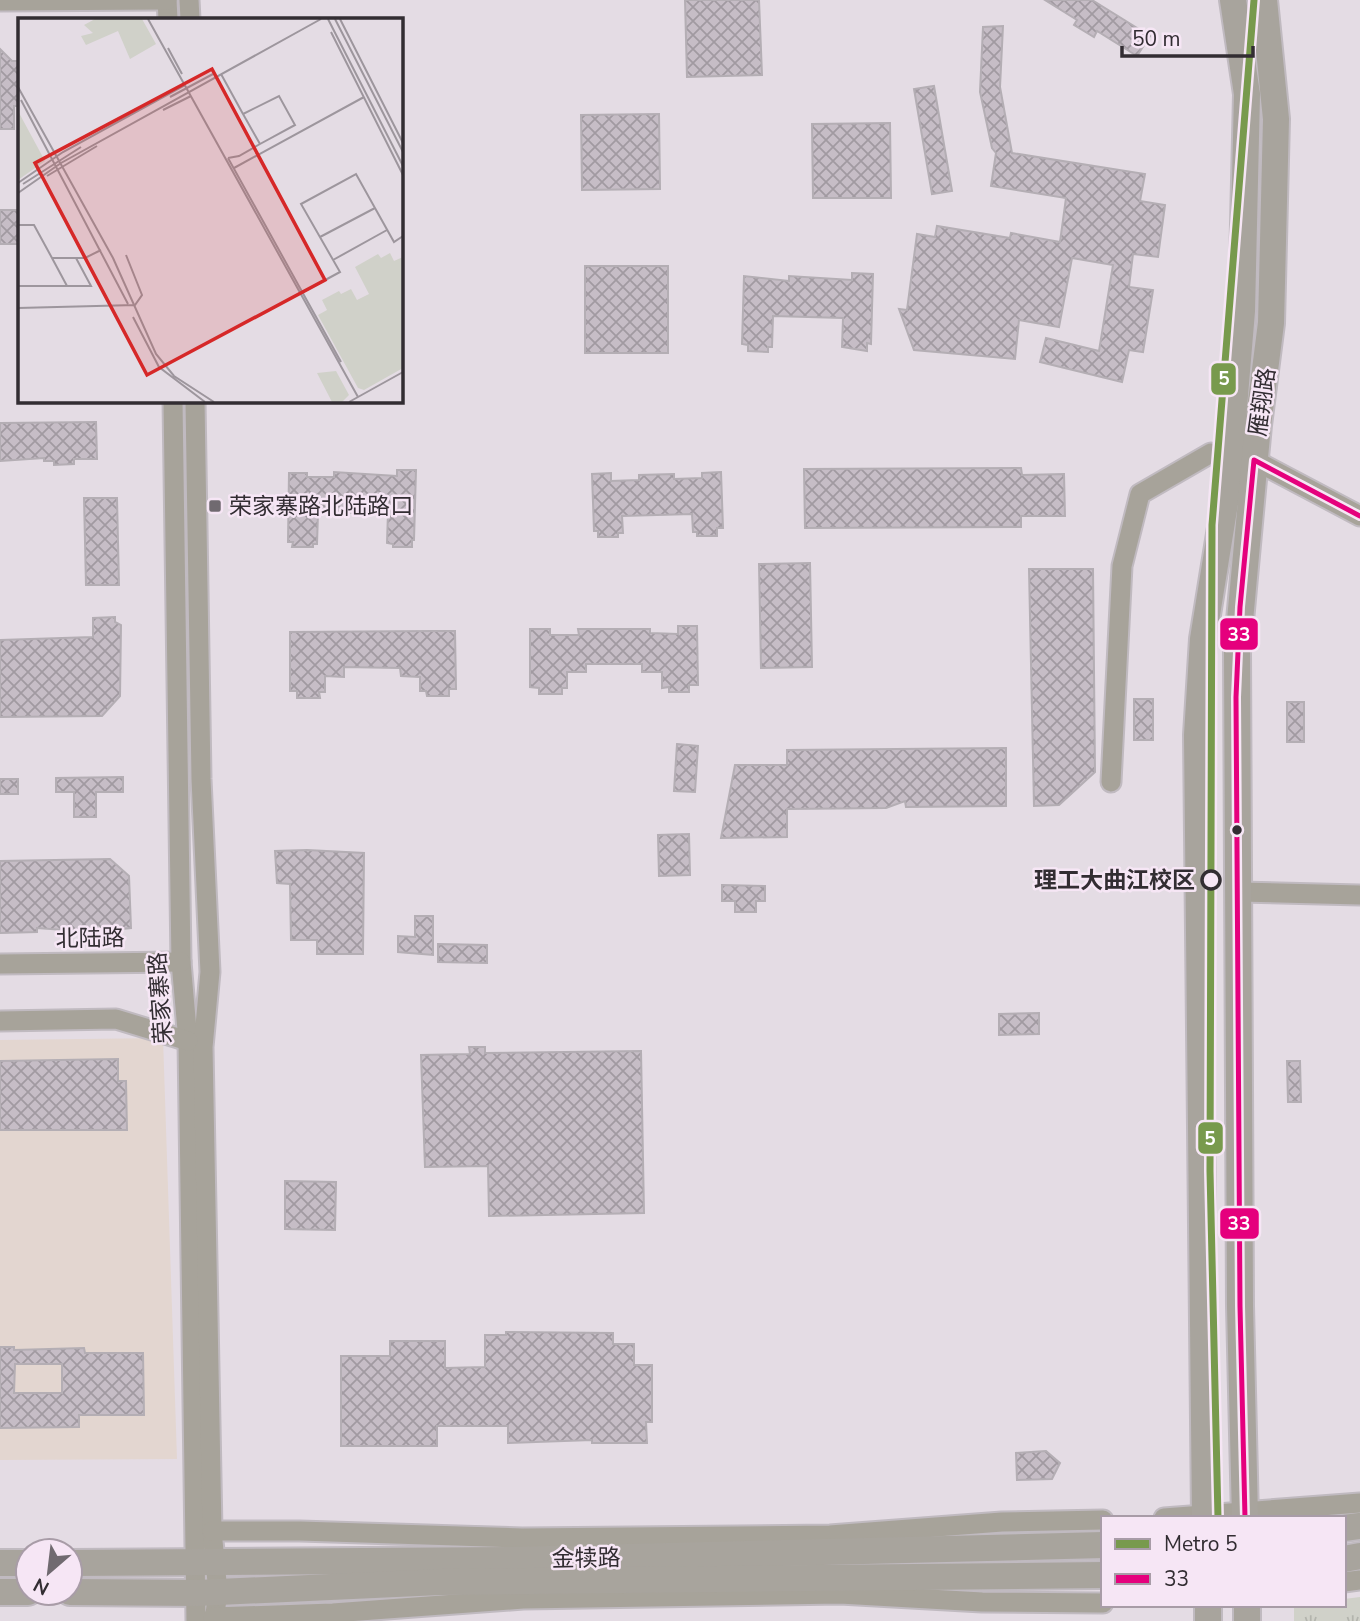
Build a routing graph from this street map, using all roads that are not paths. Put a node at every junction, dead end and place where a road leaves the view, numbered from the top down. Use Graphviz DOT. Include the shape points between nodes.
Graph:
graph roads {
  1 [pos="167,0"];
  2 [pos="189,0"];
  3 [pos="1233,0"];
  4 [pos="1264,0"];
  5 [pos="0,1"];
  6 [pos="167,18"];
  7 [pos="190,18"];
  8 [pos="173,402"];
  9 [pos="195,402"];
  10 [pos="1242,460"];
  11 [pos="1360,516"];
  12 [pos="1111,782"];
  13 [pos="1239,892"];
  14 [pos="1360,895"];
  15 [pos="181,962"];
  16 [pos="0,964"];
  17 [pos="0,1021"];
  18 [pos="188,1041"];
  19 [pos="1360,1503"];
  20 [pos="1245,1515"];
  21 [pos="1205,1516"];
  22 [pos="1101,1520"];
  23 [pos="212,1531"];
  24 [pos="1101,1545"];
  25 [pos="205,1561"];
  26 [pos="84,1563"];
  27 [pos="1101,1575"];
  28 [pos="84,1594"];
  29 [pos="1101,1603"];
  30 [pos="208,1609"];
  1 -- 5 [label="street"];
  1 -- 6 [label="street"];
  2 -- 7 [label="street"];
  3 -- 10 [label="main road, 雁翔路" via="1244,62 1247,120"];
  4 -- 10 [label="main road, 雁翔路" via="1276,119 1271,323"];
  8 -- 15 [label="street, 荣家寨路"];
  9 -- 23 [label="street, 荣家寨路" via="201,779 210,972 203,1047"];
  10 -- 11 [label="street"];
  10 -- 12 [label="street" via="1211,453 1140,494 1122,566"];
  10 -- 13 [label="main road, 雁翔路" via="1237,653"];
  10 -- 21 [label="main road, 雁翔路" via="1203,639 1197,735"];
  13 -- 14 [label="street"];
  13 -- 20 [label="main road, 雁翔路"];
  15 -- 16 [label="street, 北陆路"];
  15 -- 18 [label="street, 荣家寨路"];
  17 -- 18 [label="street" via="116,1019"];
  18 -- 25 [label="street, 荣家寨路"];
  19 -- 20 [label="street"];
  20 -- 21 [label="street"];
  22 -- 23 [label="street" via="790,1536 522,1538"];
  23 -- 25 [label="street, 荣家寨路"];
  24 -- 25 [label="main road, 金犊路" via="509,1560"];
  25 -- 26 [label="main road, 金犊路"];
  25 -- 30 [label="street, 荣家寨路"];
  27 -- 30 [label="main road, 金犊路" via="440,1582"];
  28 -- 30 [label="main road, 金犊路"];
  29 -- 30 [label="street" via="840,1594 523,1599 332,1613"];
}
